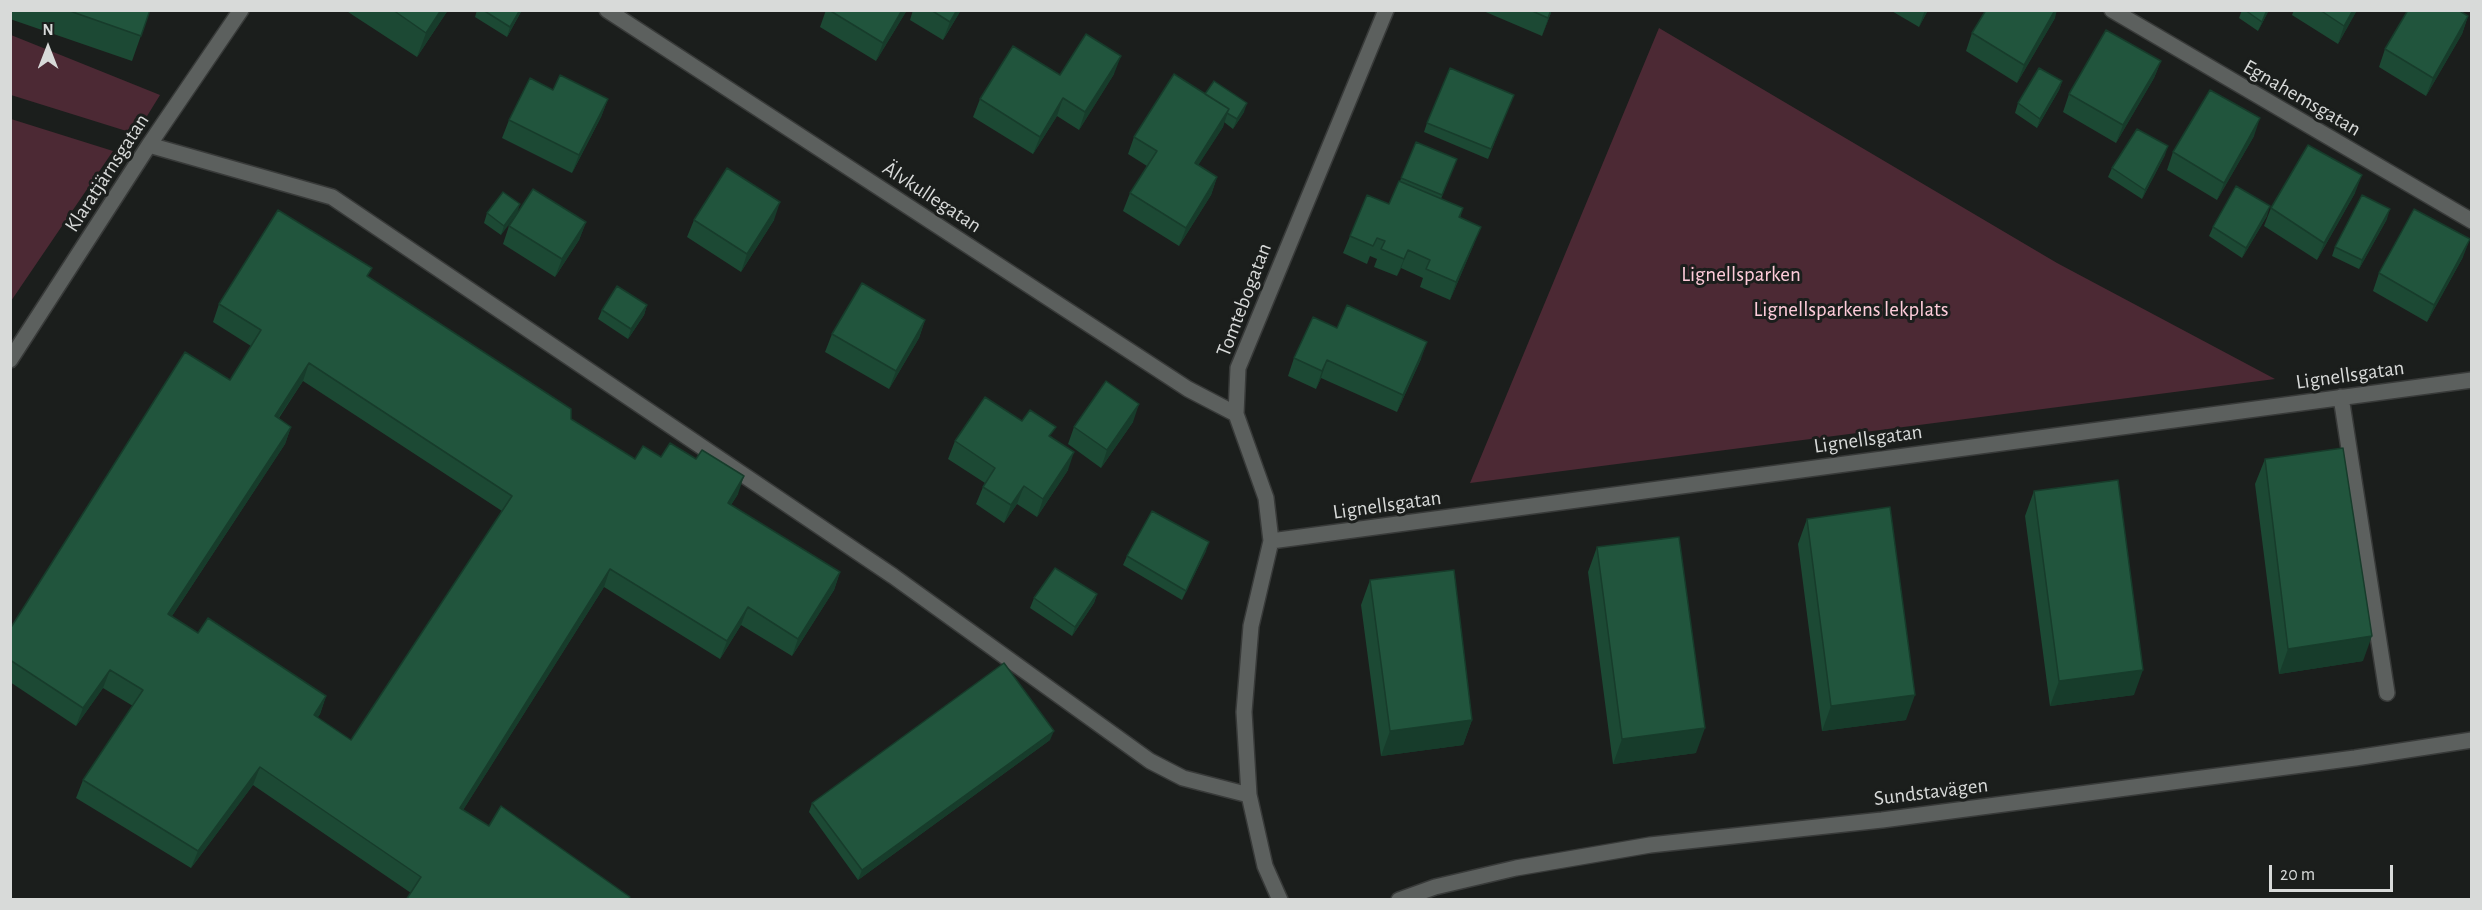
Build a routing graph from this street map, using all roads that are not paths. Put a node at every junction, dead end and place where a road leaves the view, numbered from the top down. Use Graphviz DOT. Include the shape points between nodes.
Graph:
graph roads {
  1 [pos="241,10"];
  2 [pos="607,10"];
  3 [pos="1386,10"];
  4 [pos="2112,10"];
  5 [pos="149,145"];
  6 [pos="2472,221"];
  7 [pos="10,360"];
  8 [pos="2472,380"];
  9 [pos="2341,397"];
  10 [pos="1236,414"];
  11 [pos="1271,541"];
  12 [pos="2387,693"];
  13 [pos="2472,740"];
  14 [pos="1249,795"];
  15 [pos="1280,900"];
  16 [pos="1399,900"];
  1 -- 5 [label="street, Klaratjärnsgatan"];
  2 -- 10 [label="street, Älvkullegatan" via="1188,389"];
  3 -- 10 [label="street, Tomtebogatan" via="1238,369"];
  4 -- 6 [label="street, Egnahemsgatan"];
  5 -- 7 [label="street, Klaratjärnsgatan"];
  5 -- 14 [label="street" via="332,197 892,576 1150,761 1184,778"];
  8 -- 9 [label="street, Lignellsgatan"];
  9 -- 11 [label="street, Lignellsgatan"];
  9 -- 12 [label="street"];
  10 -- 11 [label="street, Tomtebogatan" via="1266,498"];
  11 -- 14 [label="street, Tomtebogatan" via="1251,627 1244,712"];
  13 -- 16 [label="street, Sundstavägen" via="1893,818 1650,845 1516,868 1435,887"];
  14 -- 15 [label="street, Tomtebogatan" via="1265,866"];
}
